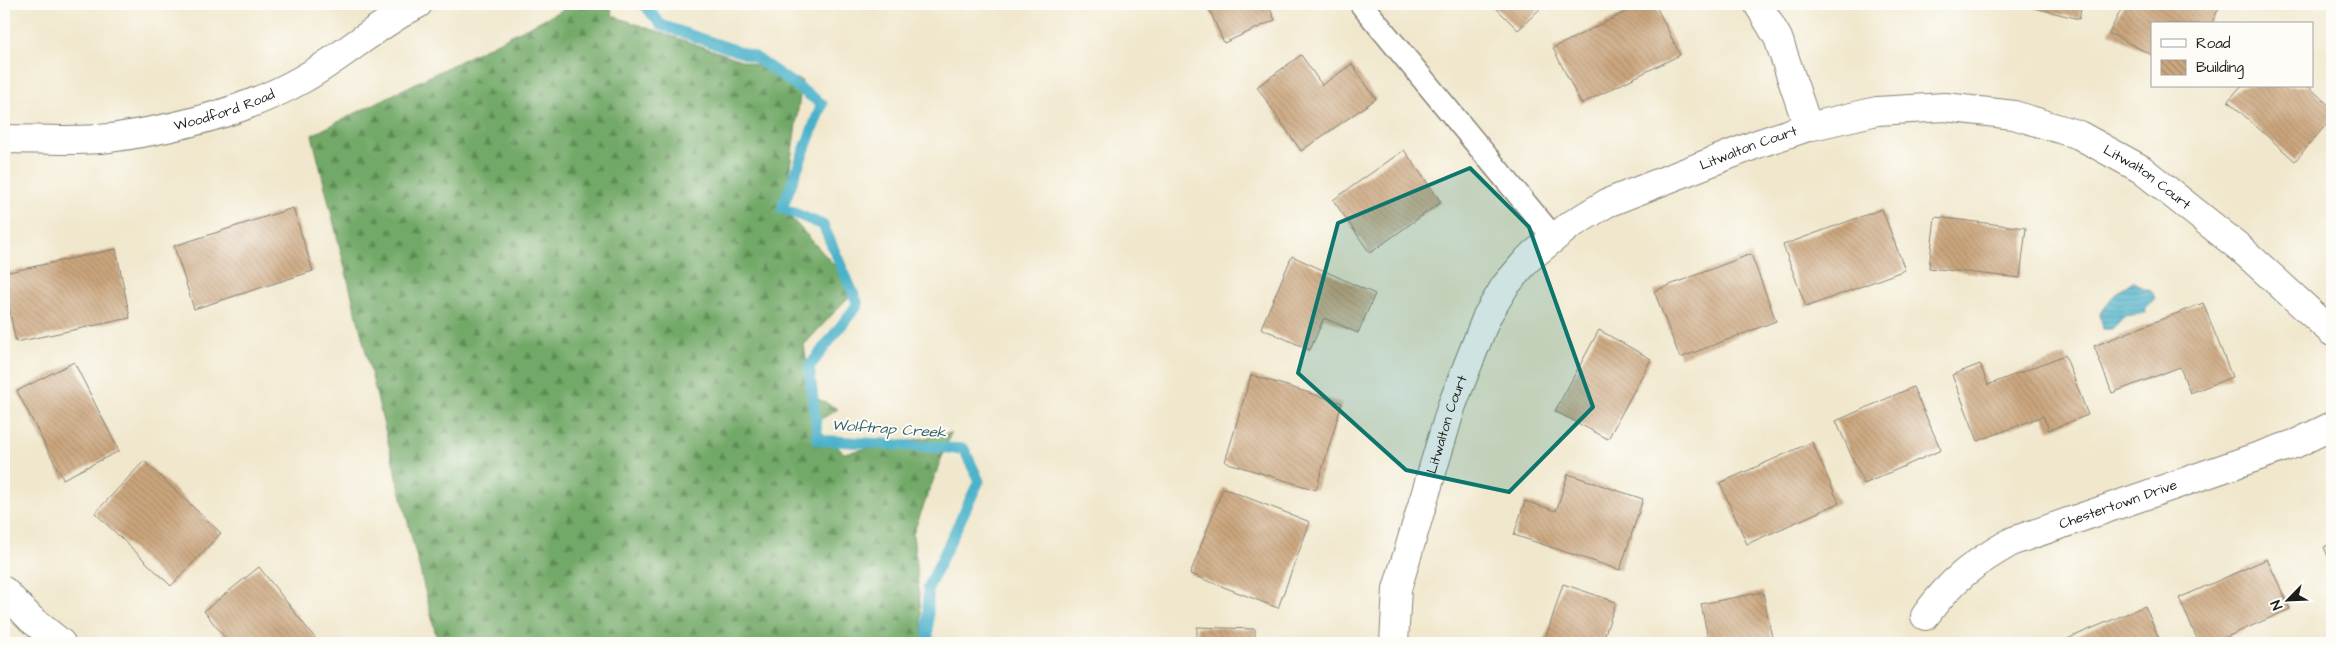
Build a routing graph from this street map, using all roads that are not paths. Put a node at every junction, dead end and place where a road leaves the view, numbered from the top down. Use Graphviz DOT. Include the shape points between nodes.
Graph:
graph roads {
  1 [pos="418,4"];
  2 [pos="1361,4"];
  3 [pos="1758,4"];
  4 [pos="1808,127"];
  5 [pos="4,139"];
  6 [pos="1554,238"];
  7 [pos="2332,332"];
  8 [pos="2332,426"];
  9 [pos="4,590"];
  10 [pos="1925,616"];
  11 [pos="61,643"];
  12 [pos="1394,643"];
  1 -- 5 [label="street, Woodford Road" via="302,80 257,101 188,122 109,138"];
  2 -- 6 [label="lane"];
  3 -- 4 [label="street" via="1778,38"];
  4 -- 6 [label="street, Litwalton Court" via="1620,196"];
  4 -- 7 [label="street, Litwalton Court" via="1877,111 1945,107 2014,116 2079,134 2141,169 2240,248"];
  6 -- 12 [label="street, Litwalton Court" via="1528,259 1505,286 1487,316 1452,405 1397,589"];
  8 -- 10 [label="street, Chestertown Drive" via="2297,443 2013,541 1975,563 1940,595"];
  9 -- 11 [label="street" via="31,619"];
}
